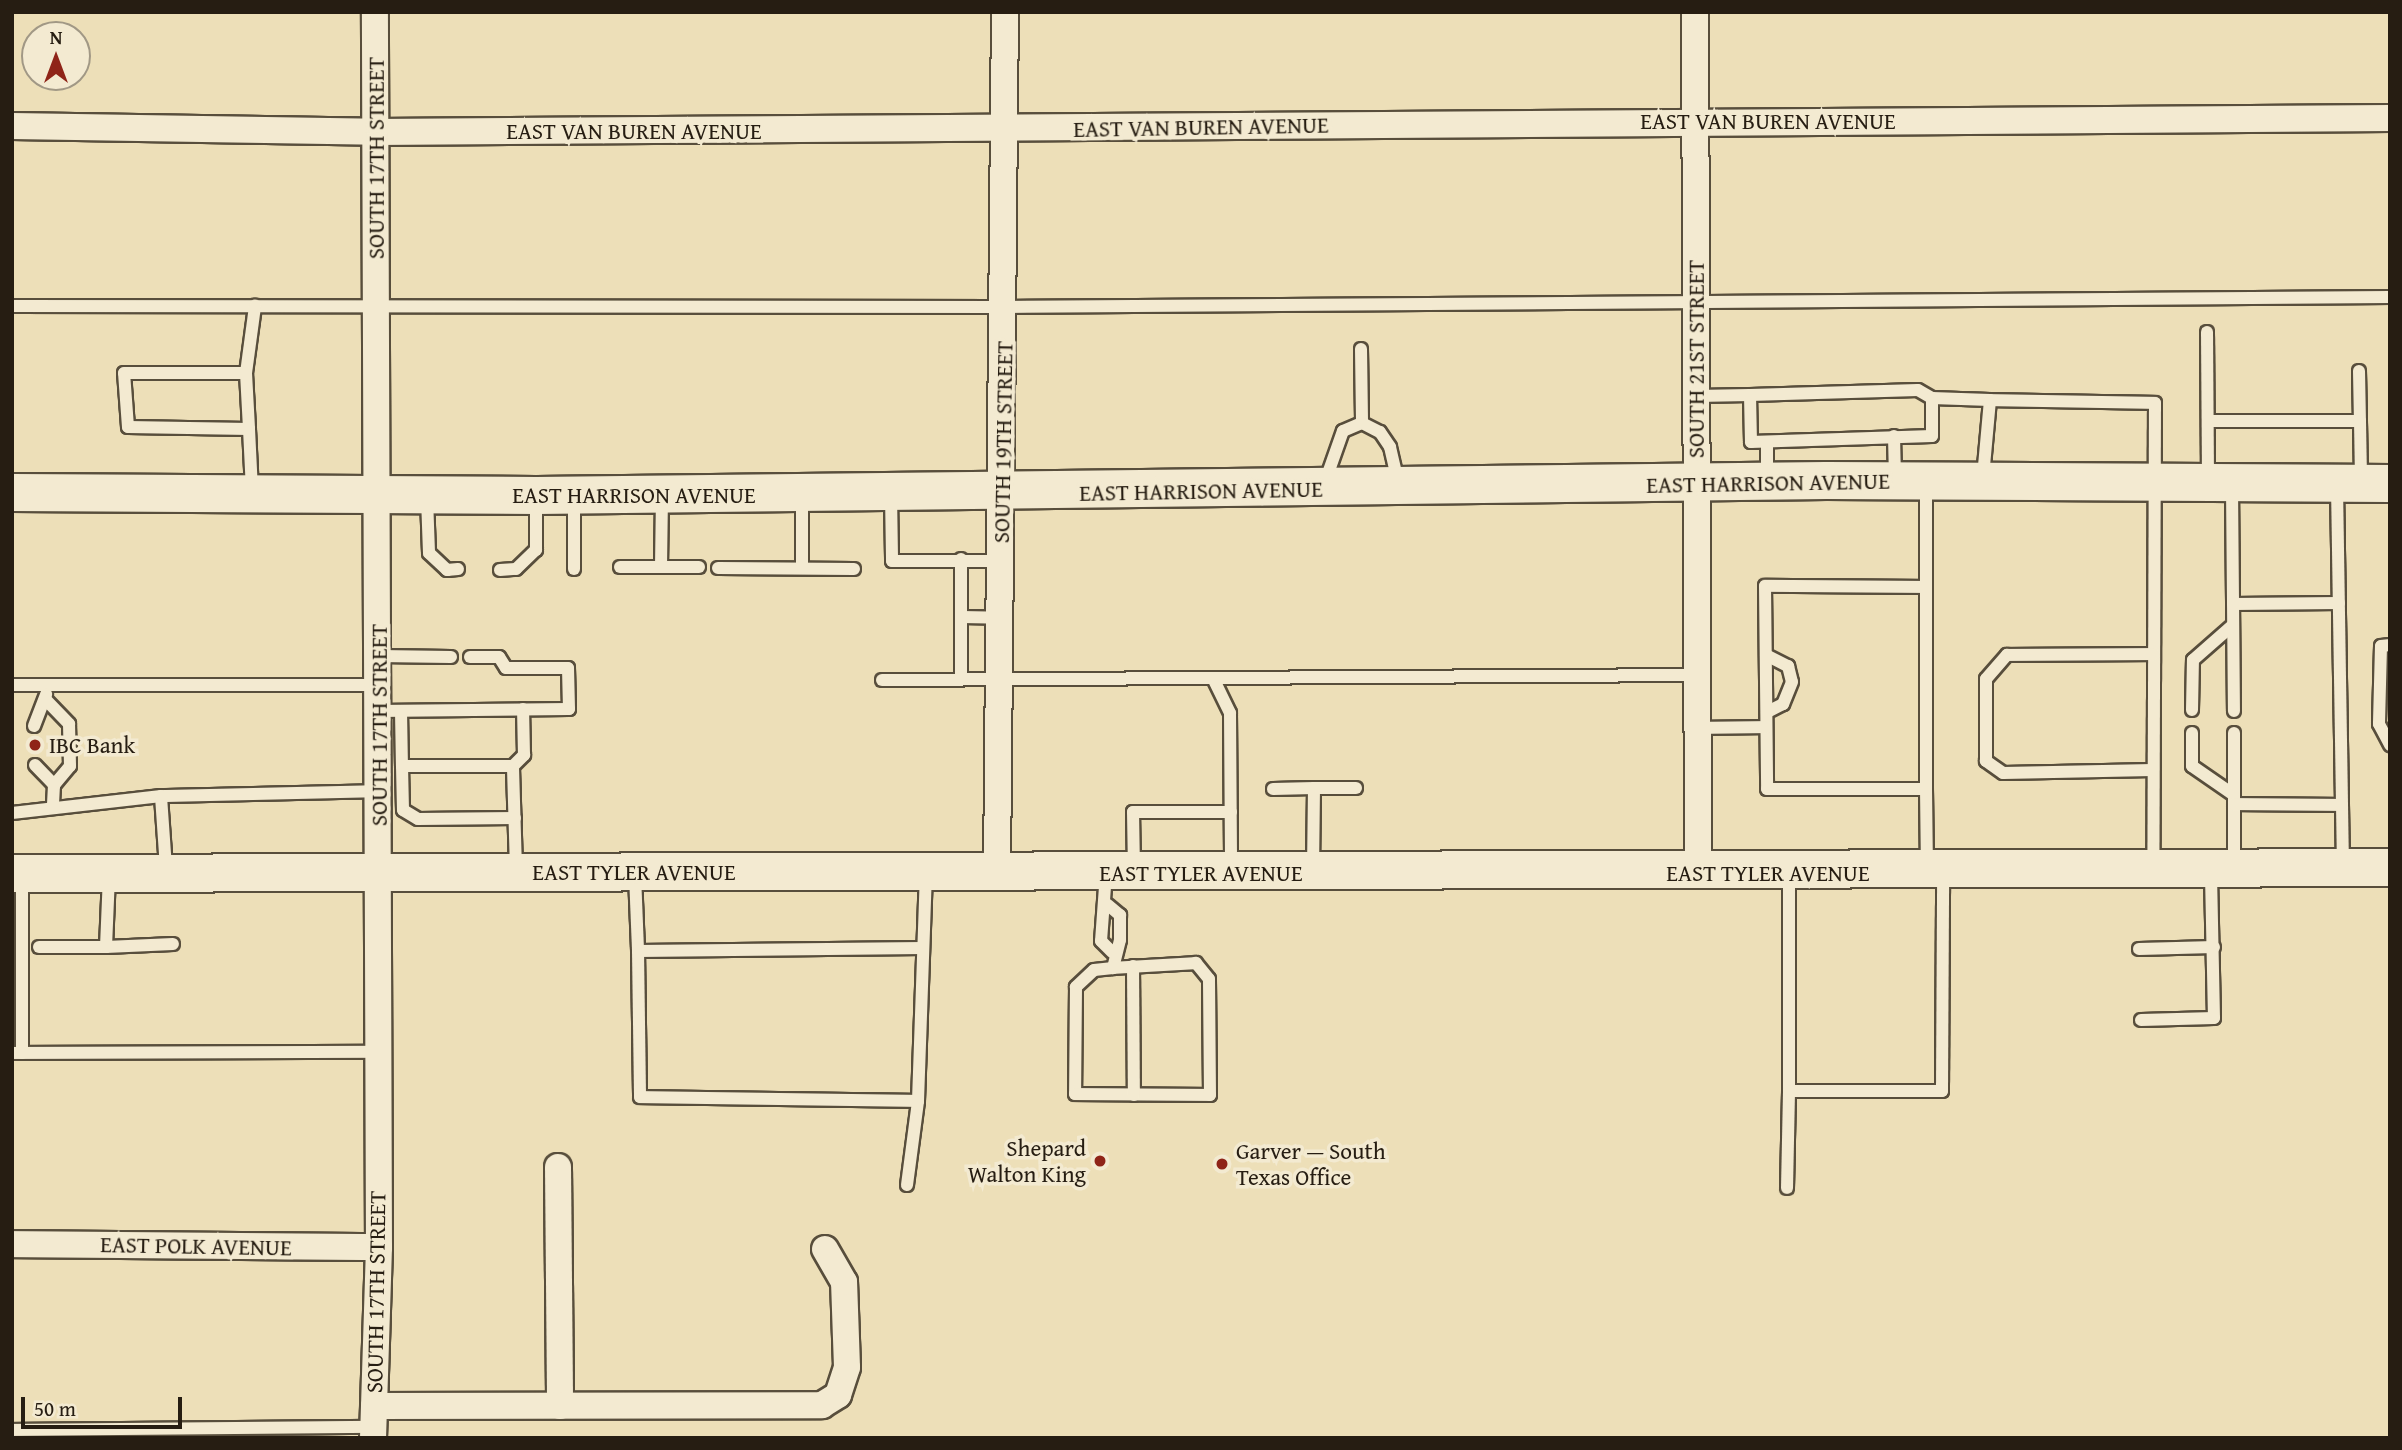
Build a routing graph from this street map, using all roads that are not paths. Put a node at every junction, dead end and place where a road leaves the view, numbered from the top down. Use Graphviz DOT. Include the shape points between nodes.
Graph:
graph roads {
  1 [pos="375,12"];
  2 [pos="1005,12"];
  3 [pos="1695,12"];
  4 [pos="2390,118"];
  5 [pos="1696,121"];
  6 [pos="12,125"];
  7 [pos="1005,129"];
  8 [pos="376,132"];
  9 [pos="2390,297"];
  10 [pos="1696,304"];
  11 [pos="12,306"];
  12 [pos="255,306"];
  13 [pos="377,307"];
  14 [pos="1004,307"];
  15 [pos="2207,332"];
  16 [pos="1361,349"];
  17 [pos="2359,371"];
  18 [pos="246,373"];
  19 [pos="1751,395"];
  20 [pos="1696,396"];
  21 [pos="1932,398"];
  22 [pos="1990,400"];
  23 [pos="2208,421"];
  24 [pos="2360,421"];
  25 [pos="1362,424"];
  26 [pos="249,429"];
  27 [pos="1894,436"];
  28 [pos="1767,442"];
  29 [pos="1911,480"];
  30 [pos="1983,480"];
  31 [pos="1767,481"];
  32 [pos="2155,481"];
  33 [pos="2220,482"];
  34 [pos="2363,482"];
  35 [pos="1696,485"];
  36 [pos="1323,489"];
  37 [pos="1399,489"];
  38 [pos="12,492"];
  39 [pos="1003,493"];
  40 [pos="802,494"];
  41 [pos="891,494"];
  42 [pos="252,495"];
  43 [pos="536,495"];
  44 [pos="574,495"];
  45 [pos="662,495"];
  46 [pos="379,496"];
  47 [pos="427,496"];
  48 [pos="961,559"];
  49 [pos="1002,561"];
  50 [pos="621,567"];
  51 [pos="661,567"];
  52 [pos="699,567"];
  53 [pos="718,568"];
  54 [pos="802,568"];
  55 [pos="458,569"];
  56 [pos="574,569"];
  57 [pos="854,569"];
  58 [pos="500,570"];
  59 [pos="1924,587"];
  60 [pos="2339,603"];
  61 [pos="2233,604"];
  62 [pos="961,617"];
  63 [pos="1001,618"];
  64 [pos="2233,625"];
  65 [pos="2390,645"];
  66 [pos="2154,654"];
  67 [pos="1766,655"];
  68 [pos="379,656"];
  69 [pos="451,657"];
  70 [pos="470,657"];
  71 [pos="1697,675"];
  72 [pos="1213,678"];
  73 [pos="961,679"];
  74 [pos="1000,679"];
  75 [pos="882,680"];
  76 [pos="12,685"];
  77 [pos="46,685"];
  78 [pos="47,701"];
  79 [pos="386,702"];
  80 [pos="523,709"];
  81 [pos="2192,710"];
  82 [pos="2234,710"];
  83 [pos="1767,712"];
  84 [pos="34,726"];
  85 [pos="1766,727"];
  86 [pos="1697,728"];
  87 [pos="2192,733"];
  88 [pos="2234,733"];
  89 [pos="2390,745"];
  90 [pos="35,765"];
  91 [pos="402,766"];
  92 [pos="513,766"];
  93 [pos="2153,770"];
  94 [pos="54,785"];
  95 [pos="1314,788"];
  96 [pos="1356,788"];
  97 [pos="1273,789"];
  98 [pos="1926,789"];
  99 [pos="379,791"];
  100 [pos="161,796"];
  101 [pos="2234,799"];
  102 [pos="53,805"];
  103 [pos="2342,805"];
  104 [pos="1231,812"];
  105 [pos="12,813"];
  106 [pos="514,818"];
  107 [pos="2390,867"];
  108 [pos="2343,870"];
  109 [pos="379,871"];
  110 [pos="516,871"];
  111 [pos="109,872"];
  112 [pos="166,872"];
  113 [pos="635,872"];
  114 [pos="926,872"];
  115 [pos="997,872"];
  116 [pos="2152,872"];
  117 [pos="2222,872"];
  118 [pos="17,873"];
  119 [pos="1231,873"];
  120 [pos="1313,873"];
  121 [pos="1698,873"];
  122 [pos="1789,873"];
  123 [pos="1935,873"];
  124 [pos="1116,884"];
  125 [pos="173,944"];
  126 [pos="38,947"];
  127 [pos="106,947"];
  128 [pos="2214,947"];
  129 [pos="923,948"];
  130 [pos="2139,949"];
  131 [pos="638,951"];
  132 [pos="1112,952"];
  133 [pos="1133,966"];
  134 [pos="1113,968"];
  135 [pos="2141,1020"];
  136 [pos="379,1052"];
  137 [pos="17,1053"];
  138 [pos="1789,1091"];
  139 [pos="1134,1095"];
  140 [pos="918,1101"];
  141 [pos="558,1167"];
  142 [pos="907,1185"];
  143 [pos="1787,1188"];
  144 [pos="12,1244"];
  145 [pos="379,1247"];
  146 [pos="825,1249"];
  147 [pos="560,1406"];
  148 [pos="373,1424"];
  149 [pos="12,1430"];
  1 -- 8 [label="street, SOUTH 17TH STREET"];
  2 -- 7 [label="street, SOUTH 19TH STREET"];
  3 -- 5 [label="street, SOUTH 21ST STREET"];
  4 -- 5 [label="street, EAST VAN BUREN AVENUE"];
  5 -- 7 [label="street, EAST VAN BUREN AVENUE"];
  5 -- 10 [label="street, SOUTH 21ST STREET"];
  6 -- 8 [label="street, EAST VAN BUREN AVENUE"];
  7 -- 8 [label="street, EAST VAN BUREN AVENUE"];
  7 -- 14 [label="street, SOUTH 19TH STREET"];
  8 -- 13 [label="street, SOUTH 17TH STREET"];
  9 -- 10 [label="lane"];
  10 -- 14 [label="lane"];
  10 -- 20 [label="street, SOUTH 21ST STREET"];
  11 -- 12 [label="lane"];
  12 -- 13 [label="lane"];
  12 -- 18 [label="lane"];
  13 -- 14 [label="lane"];
  13 -- 46 [label="street, SOUTH 17TH STREET"];
  14 -- 39 [label="street, SOUTH 19TH STREET"];
  15 -- 23 [label="lane"];
  16 -- 25 [label="lane"];
  17 -- 24 [label="lane"];
  18 -- 26 [label="lane"];
  18 -- 26 [label="lane" via="124,373 128,427"];
  19 -- 20 [label="lane"];
  19 -- 21 [label="lane" via="1918,390"];
  19 -- 28 [label="lane" via="1751,442"];
  20 -- 35 [label="street, SOUTH 21ST STREET"];
  21 -- 22 [label="lane"];
  21 -- 27 [label="lane" via="1932,436"];
  22 -- 30 [label="lane"];
  22 -- 32 [label="lane" via="2154,403"];
  23 -- 24 [label="lane"];
  23 -- 33 [label="lane"];
  24 -- 34 [label="lane"];
  25 -- 36 [label="lane" via="1343,431 1335,443"];
  25 -- 37 [label="lane" via="1380,432 1390,447"];
  26 -- 42 [label="lane"];
  27 -- 28 [label="lane"];
  27 -- 29 [label="lane"];
  28 -- 31 [label="lane"];
  29 -- 30 [label="main road, EAST HARRISON AVENUE"];
  29 -- 31 [label="main road, EAST HARRISON AVENUE"];
  29 -- 59 [label="lane"];
  30 -- 32 [label="main road, EAST HARRISON AVENUE"];
  31 -- 35 [label="main road, EAST HARRISON AVENUE"];
  32 -- 33 [label="main road, EAST HARRISON AVENUE"];
  32 -- 66 [label="lane"];
  33 -- 34 [label="main road, EAST HARRISON AVENUE"];
  33 -- 61 [label="lane"];
  34 -- 60 [label="lane"];
  35 -- 37 [label="main road, EAST HARRISON AVENUE"];
  35 -- 71 [label="street, SOUTH 21ST STREET"];
  36 -- 37 [label="main road, EAST HARRISON AVENUE"];
  36 -- 39 [label="main road, EAST HARRISON AVENUE"];
  38 -- 42 [label="main road, EAST HARRISON AVENUE"];
  39 -- 41 [label="main road, EAST HARRISON AVENUE"];
  39 -- 49 [label="street, SOUTH 19TH STREET"];
  40 -- 41 [label="main road, EAST HARRISON AVENUE"];
  40 -- 45 [label="main road, EAST HARRISON AVENUE"];
  40 -- 54 [label="lane"];
  41 -- 48 [label="lane" via="892,561"];
  42 -- 46 [label="main road, EAST HARRISON AVENUE"];
  43 -- 44 [label="main road, EAST HARRISON AVENUE"];
  43 -- 47 [label="main road, EAST HARRISON AVENUE"];
  43 -- 58 [label="lane" via="536,550 516,569"];
  44 -- 45 [label="main road, EAST HARRISON AVENUE"];
  44 -- 56 [label="lane"];
  45 -- 51 [label="lane"];
  46 -- 47 [label="main road, EAST HARRISON AVENUE"];
  46 -- 68 [label="street, SOUTH 17TH STREET"];
  47 -- 55 [label="lane" via="429,553 447,570"];
  48 -- 49 [label="lane"];
  48 -- 62 [label="lane"];
  49 -- 63 [label="street, SOUTH 19TH STREET"];
  50 -- 51 [label="lane"];
  51 -- 52 [label="lane"];
  53 -- 54 [label="lane"];
  54 -- 57 [label="lane"];
  59 -- 67 [label="lane" via="1765,586"];
  59 -- 98 [label="lane"];
  60 -- 61 [label="lane"];
  60 -- 103 [label="lane"];
  61 -- 64 [label="lane"];
  62 -- 63 [label="lane"];
  62 -- 73 [label="lane"];
  63 -- 74 [label="street, SOUTH 19TH STREET"];
  64 -- 81 [label="lane" via="2193,660"];
  64 -- 82 [label="lane"];
  65 -- 89 [label="lane" via="2381,646 2379,724"];
  66 -- 93 [label="lane"];
  66 -- 93 [label="lane" via="2007,655 1986,679 1986,761 2003,773"];
  67 -- 83 [label="lane"];
  67 -- 83 [label="lane" via="1788,667 1791,681 1783,704"];
  68 -- 69 [label="lane"];
  68 -- 79 [label="street, SOUTH 17TH STREET"];
  70 -- 80 [label="lane" via="499,657 506,668 568,668 569,709"];
  71 -- 72 [label="lane"];
  71 -- 86 [label="street, SOUTH 21ST STREET"];
  72 -- 74 [label="lane"];
  72 -- 104 [label="lane" via="1230,713"];
  73 -- 74 [label="lane"];
  73 -- 75 [label="lane" via="943,674"];
  74 -- 115 [label="street, SOUTH 19TH STREET"];
  76 -- 77 [label="lane"];
  77 -- 78 [label="lane"];
  77 -- 79 [label="lane"];
  78 -- 84 [label="lane"];
  78 -- 94 [label="lane" via="69,724 70,766"];
  79 -- 80 [label="lane"];
  79 -- 91 [label="lane"];
  79 -- 99 [label="street, SOUTH 17TH STREET"];
  80 -- 92 [label="lane" via="524,755"];
  83 -- 85 [label="lane"];
  85 -- 86 [label="lane"];
  85 -- 98 [label="lane" via="1767,789"];
  86 -- 121 [label="street, SOUTH 21ST STREET"];
  87 -- 101 [label="lane" via="2192,766"];
  88 -- 101 [label="lane"];
  90 -- 94 [label="lane"];
  91 -- 92 [label="lane"];
  91 -- 106 [label="lane" via="403,810 418,819"];
  92 -- 106 [label="lane"];
  93 -- 116 [label="lane"];
  94 -- 102 [label="lane"];
  95 -- 96 [label="lane"];
  95 -- 97 [label="lane"];
  95 -- 120 [label="lane"];
  98 -- 123 [label="lane"];
  99 -- 100 [label="lane"];
  99 -- 109 [label="street, SOUTH 17TH STREET"];
  100 -- 102 [label="lane"];
  100 -- 112 [label="lane"];
  101 -- 103 [label="lane"];
  101 -- 117 [label="lane"];
  102 -- 105 [label="lane"];
  103 -- 108 [label="lane"];
  104 -- 119 [label="lane"];
  104 -- 124 [label="lane" via="1133,812"];
  106 -- 110 [label="lane"];
  107 -- 108 [label="main road, EAST TYLER AVENUE"];
  108 -- 117 [label="main road, EAST TYLER AVENUE"];
  109 -- 110 [label="main road, EAST TYLER AVENUE"];
  109 -- 112 [label="main road, EAST TYLER AVENUE"];
  109 -- 136 [label="street, SOUTH 17TH STREET"];
  110 -- 113 [label="main road, EAST TYLER AVENUE"];
  111 -- 112 [label="main road, EAST TYLER AVENUE"];
  111 -- 118 [label="main road, EAST TYLER AVENUE"];
  111 -- 127 [label="lane"];
  113 -- 114 [label="main road, EAST TYLER AVENUE"];
  113 -- 131 [label="lane"];
  114 -- 115 [label="main road, EAST TYLER AVENUE"];
  114 -- 129 [label="lane"];
  115 -- 124 [label="main road, EAST TYLER AVENUE"];
  116 -- 117 [label="main road, EAST TYLER AVENUE"];
  116 -- 123 [label="main road, EAST TYLER AVENUE"];
  117 -- 128 [label="lane"];
  118 -- 137 [label="lane"];
  119 -- 120 [label="main road, EAST TYLER AVENUE"];
  119 -- 124 [label="main road, EAST TYLER AVENUE"];
  120 -- 121 [label="main road, EAST TYLER AVENUE"];
  121 -- 122 [label="main road, EAST TYLER AVENUE"];
  122 -- 123 [label="main road, EAST TYLER AVENUE"];
  122 -- 138 [label="lane"];
  123 -- 138 [label="lane" via="1942,1091"];
  124 -- 132 [label="lane" via="1120,940"];
  124 -- 132 [label="lane" via="1100,915 1101,941"];
  125 -- 127 [label="lane"];
  126 -- 127 [label="lane"];
  128 -- 130 [label="lane"];
  128 -- 135 [label="lane" via="2214,1018"];
  129 -- 131 [label="lane"];
  129 -- 140 [label="lane"];
  131 -- 140 [label="lane" via="639,1097"];
  132 -- 134 [label="lane"];
  133 -- 134 [label="lane"];
  133 -- 139 [label="lane"];
  133 -- 139 [label="lane" via="1196,963 1209,979 1210,1095"];
  134 -- 139 [label="lane" via="1094,970 1076,987 1075,1094"];
  136 -- 137 [label="lane"];
  136 -- 145 [label="street, SOUTH 17TH STREET"];
  138 -- 143 [label="lane"];
  140 -- 142 [label="lane"];
  141 -- 147 [label="street"];
  144 -- 145 [label="street, EAST POLK AVENUE"];
  145 -- 148 [label="street, SOUTH 17TH STREET"];
  146 -- 147 [label="street" via="844,1282 846,1367 838,1395 822,1405"];
  147 -- 148 [label="street"];
  148 -- 149 [label="lane"];
}
